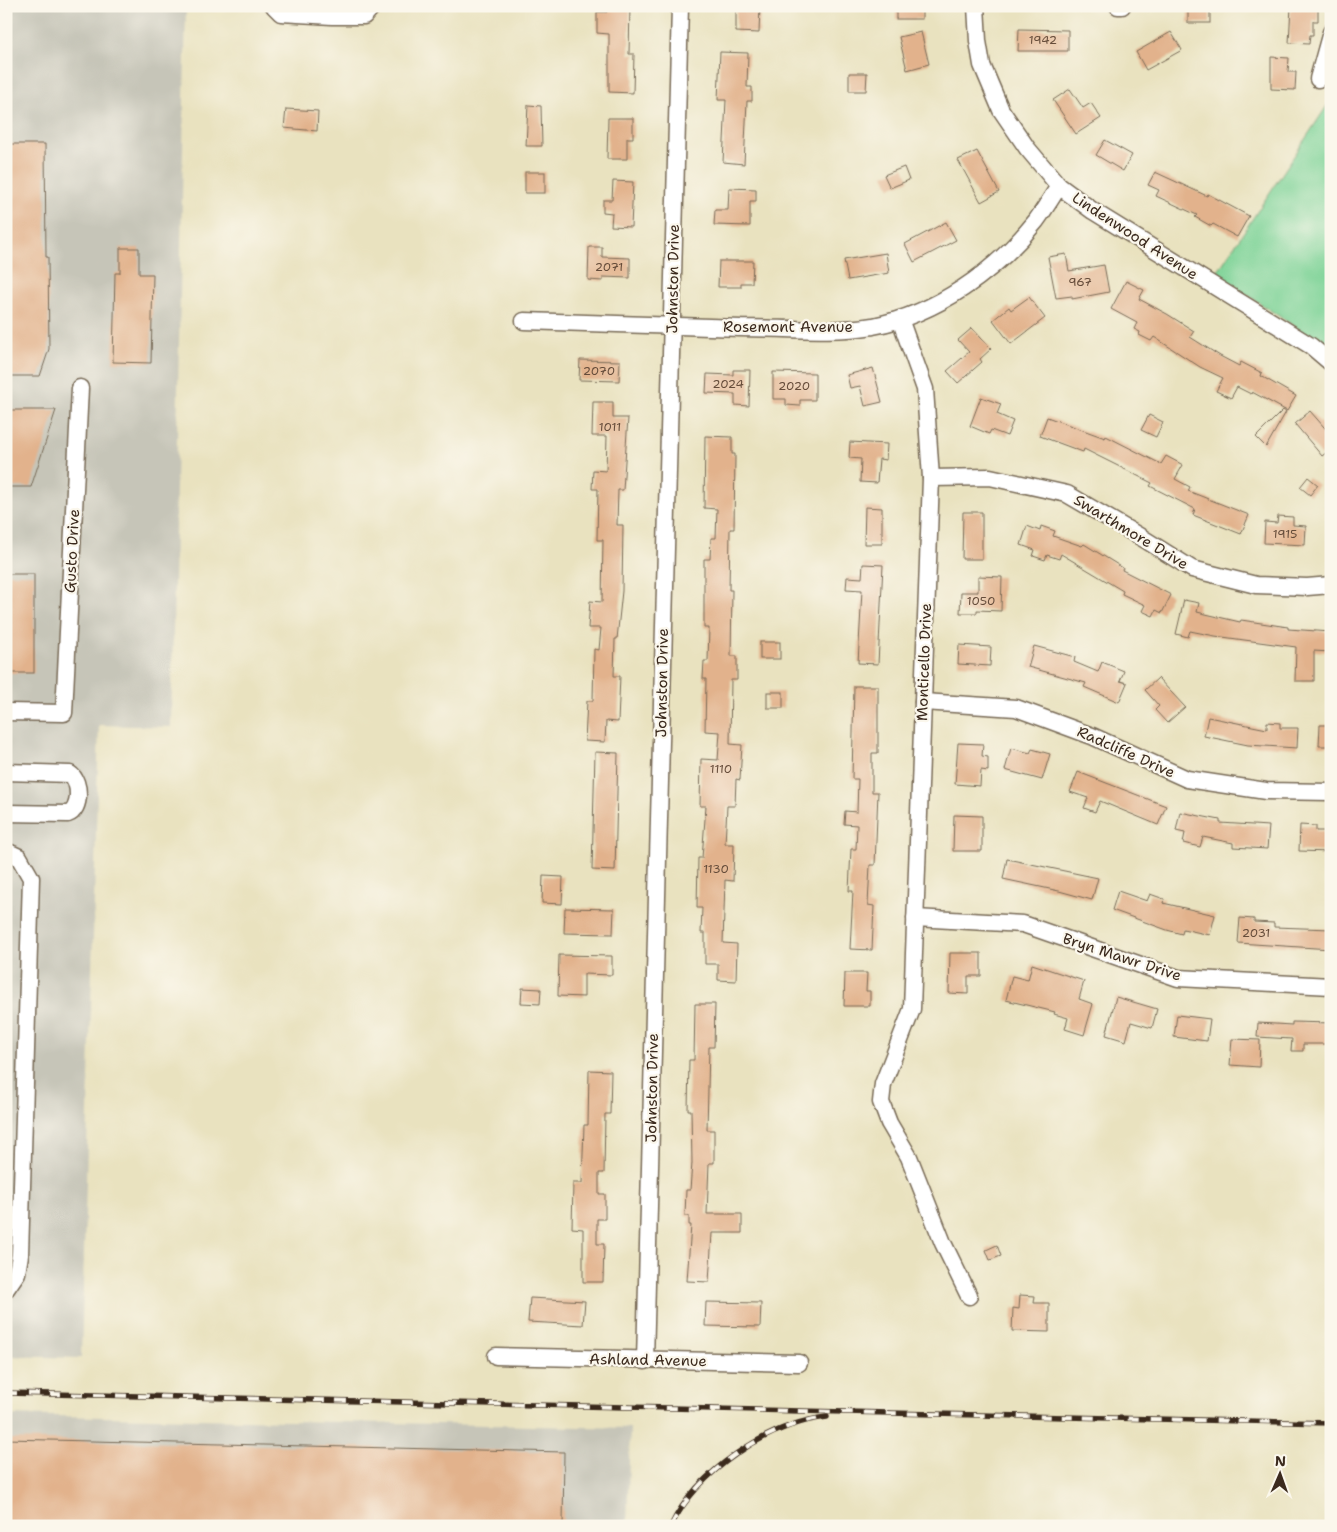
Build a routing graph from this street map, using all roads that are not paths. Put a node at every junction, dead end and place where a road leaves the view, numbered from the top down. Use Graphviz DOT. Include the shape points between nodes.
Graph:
graph roads {
  1 [pos="274,6"];
  2 [pos="373,6"];
  3 [pos="680,6"];
  4 [pos="976,6"];
  5 [pos="1331,32"];
  6 [pos="1318,79"];
  7 [pos="1059,186"];
  8 [pos="900,319"];
  9 [pos="524,321"];
  10 [pos="672,326"];
  11 [pos="1331,362"];
  12 [pos="80,388"];
  13 [pos="931,478"];
  14 [pos="1331,585"];
  15 [pos="923,702"];
  16 [pos="6,712"];
  17 [pos="6,772"];
  18 [pos="1331,792"];
  19 [pos="6,813"];
  20 [pos="6,851"];
  21 [pos="916,918"];
  22 [pos="1331,986"];
  23 [pos="6,1289"];
  24 [pos="969,1296"];
  25 [pos="496,1356"];
  26 [pos="645,1360"];
  27 [pos="799,1363"];
  1 -- 2 [label="street" via="282,13 332,16 364,16"];
  3 -- 10 [label="street, Johnston Drive"];
  4 -- 7 [label="street, Lindenwood Avenue" via="982,65 1001,110"];
  5 -- 6 [label="street"];
  7 -- 8 [label="street, Rosemont Avenue" via="1020,240 988,269 955,293"];
  7 -- 11 [label="street, Lindenwood Avenue" via="1093,211 1311,346"];
  8 -- 10 [label="street, Rosemont Avenue" via="840,329"];
  8 -- 13 [label="street, Monticello Drive" via="925,389"];
  9 -- 10 [label="street, Rosemont Avenue"];
  10 -- 26 [label="street, Johnston Drive"];
  12 -- 16 [label="street, Gusto Drive" via="64,713"];
  13 -- 14 [label="street, Swarthmore Drive" via="990,477 1066,494 1192,569 1256,585"];
  13 -- 15 [label="street, Monticello Drive"];
  15 -- 18 [label="street, Radcliffe Drive" via="1016,708 1092,736 1187,779 1266,790"];
  15 -- 21 [label="street, Monticello Drive"];
  17 -- 19 [label="street" via="70,774 77,782 73,813"];
  20 -- 23 [label="street" via="19,857 30,878 20,1255 17,1273"];
  21 -- 22 [label="street, Bryn Mawr Drive" via="1023,924 1178,978"];
  21 -- 24 [label="street, Monticello Drive" via="912,1008 883,1084 880,1102 909,1157 943,1243"];
  25 -- 26 [label="street, Ashland Avenue"];
  26 -- 27 [label="street, Ashland Avenue"];
}
